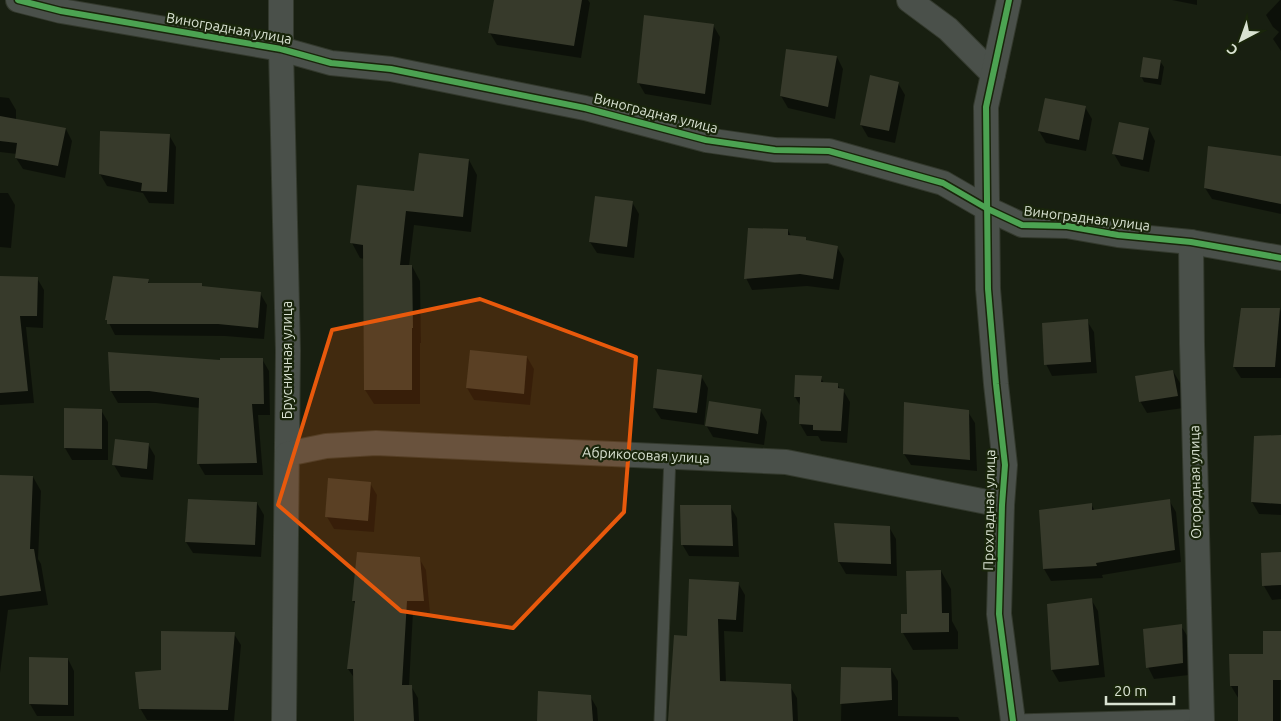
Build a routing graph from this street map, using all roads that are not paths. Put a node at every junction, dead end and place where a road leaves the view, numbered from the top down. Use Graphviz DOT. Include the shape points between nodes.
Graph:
graph roads {
  1 [pos="18,0"];
  2 [pos="281,0"];
  3 [pos="909,0"];
  4 [pos="1009,0"];
  5 [pos="281,49"];
  6 [pos="993,74"];
  7 [pos="988,209"];
  8 [pos="1191,242"];
  9 [pos="1281,258"];
  10 [pos="287,454"];
  11 [pos="670,456"];
  12 [pos="1002,505"];
  13 [pos="1202,718"];
  14 [pos="284,721"];
  15 [pos="660,721"];
  16 [pos="1012,721"];
  1 -- 5 [label="street, Виноградная улица" via="61,11"];
  2 -- 5 [label="street, Брусничная улица"];
  3 -- 6 [label="street" via="948,30"];
  4 -- 6 [label="street, Прохладная улица"];
  5 -- 7 [label="street, Виноградная улица" via="330,63 391,69 586,108 706,140 775,150 829,151 942,183"];
  5 -- 10 [label="street, Брусничная улица" via="288,351"];
  6 -- 7 [label="street, Прохладная улица" via="986,107"];
  7 -- 8 [label="street, Виноградная улица" via="1022,224 1067,226"];
  7 -- 12 [label="street, Прохладная улица" via="988,289 1005,465"];
  8 -- 9 [label="street, Виноградная улица"];
  8 -- 13 [label="street, Огородная улица"];
  10 -- 11 [label="street, Абрикосовая улица" via="326,446 376,443"];
  10 -- 14 [label="street, Брусничная улица"];
  11 -- 12 [label="street, Абрикосовая улица" via="786,462"];
  11 -- 15 [label="lane"];
  12 -- 16 [label="street, Прохладная улица" via="999,614"];
  13 -- 16 [label="lane"];
}
